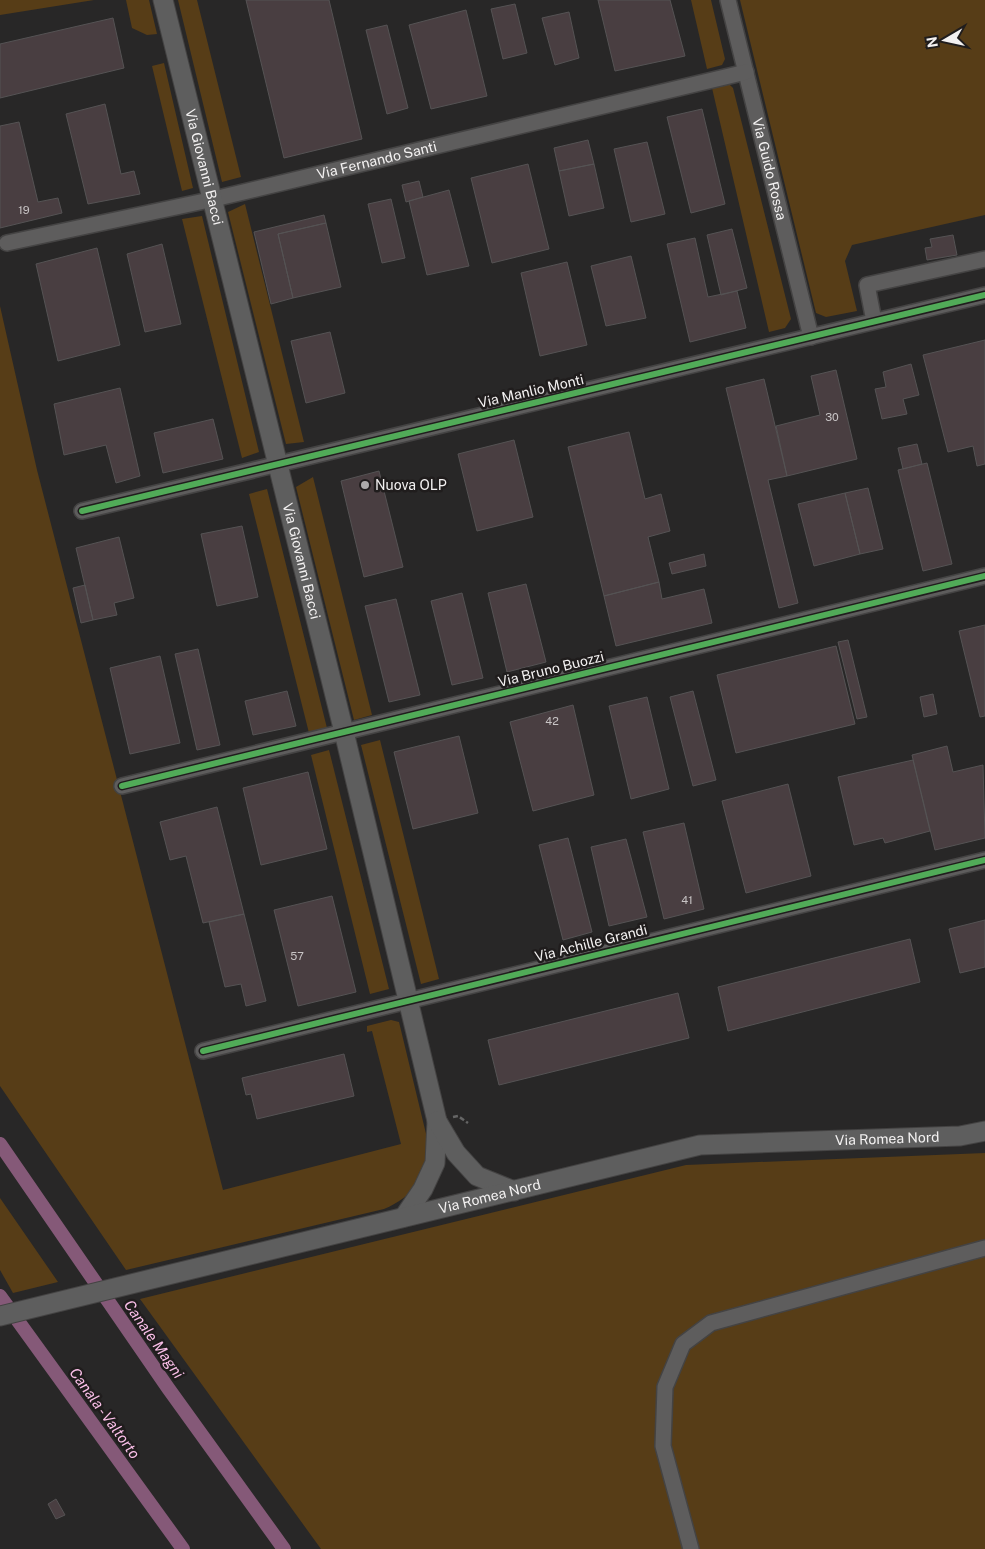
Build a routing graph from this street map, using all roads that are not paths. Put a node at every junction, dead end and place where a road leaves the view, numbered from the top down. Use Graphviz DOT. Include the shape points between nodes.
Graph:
graph roads {
  1 [pos="163,0"];
  2 [pos="728,0"];
  3 [pos="746,72"];
  4 [pos="214,199"];
  5 [pos="7,243"];
  6 [pos="985,259"];
  7 [pos="985,295"];
  8 [pos="874,322"];
  9 [pos="811,337"];
  10 [pos="279,464"];
  11 [pos="82,511"];
  12 [pos="985,576"];
  13 [pos="344,732"];
  14 [pos="122,786"];
  15 [pos="985,860"];
  16 [pos="409,1000"];
  17 [pos="203,1051"];
  18 [pos="437,1121"];
  19 [pos="985,1131"];
  20 [pos="514,1191"];
  21 [pos="404,1217"];
  22 [pos="985,1248"];
  23 [pos="0,1316"];
  24 [pos="691,1549"];
  1 -- 4 [label="main road, Via Giovanni Bacci"];
  2 -- 3 [label="street, Via Guido Rossa"];
  3 -- 4 [label="street, Via Fernando Santi"];
  3 -- 9 [label="street, Via Guido Rossa"];
  4 -- 5 [label="street, Via Fernando Santi"];
  4 -- 10 [label="main road, Via Giovanni Bacci"];
  6 -- 8 [label="street" via="867,286"];
  7 -- 8 [label="street, Via Manlio Monti"];
  8 -- 9 [label="street, Via Manlio Monti"];
  9 -- 10 [label="street, Via Manlio Monti"];
  10 -- 11 [label="street, Via Manlio Monti"];
  10 -- 13 [label="main road, Via Giovanni Bacci"];
  12 -- 13 [label="street, Via Bruno Buozzi"];
  13 -- 14 [label="street, Via Bruno Buozzi"];
  13 -- 16 [label="main road, Via Giovanni Bacci"];
  15 -- 16 [label="street, Via Achille Grandi"];
  16 -- 17 [label="street, Via Achille Grandi"];
  16 -- 18 [label="main road, Via Giovanni Bacci"];
  18 -- 20 [label="main road, Via Giovanni Bacci" via="456,1153 477,1176"];
  18 -- 21 [label="main road, Via Giovanni Bacci" via="435,1163 424,1189"];
  19 -- 20 [label="main road, Via Romea Nord" via="960,1136 700,1145"];
  20 -- 21 [label="main road, Via Romea Nord"];
  21 -- 23 [label="main road, Via Romea Nord"];
  22 -- 24 [label="street" via="711,1323 683,1344 665,1387 663,1446"];
}
